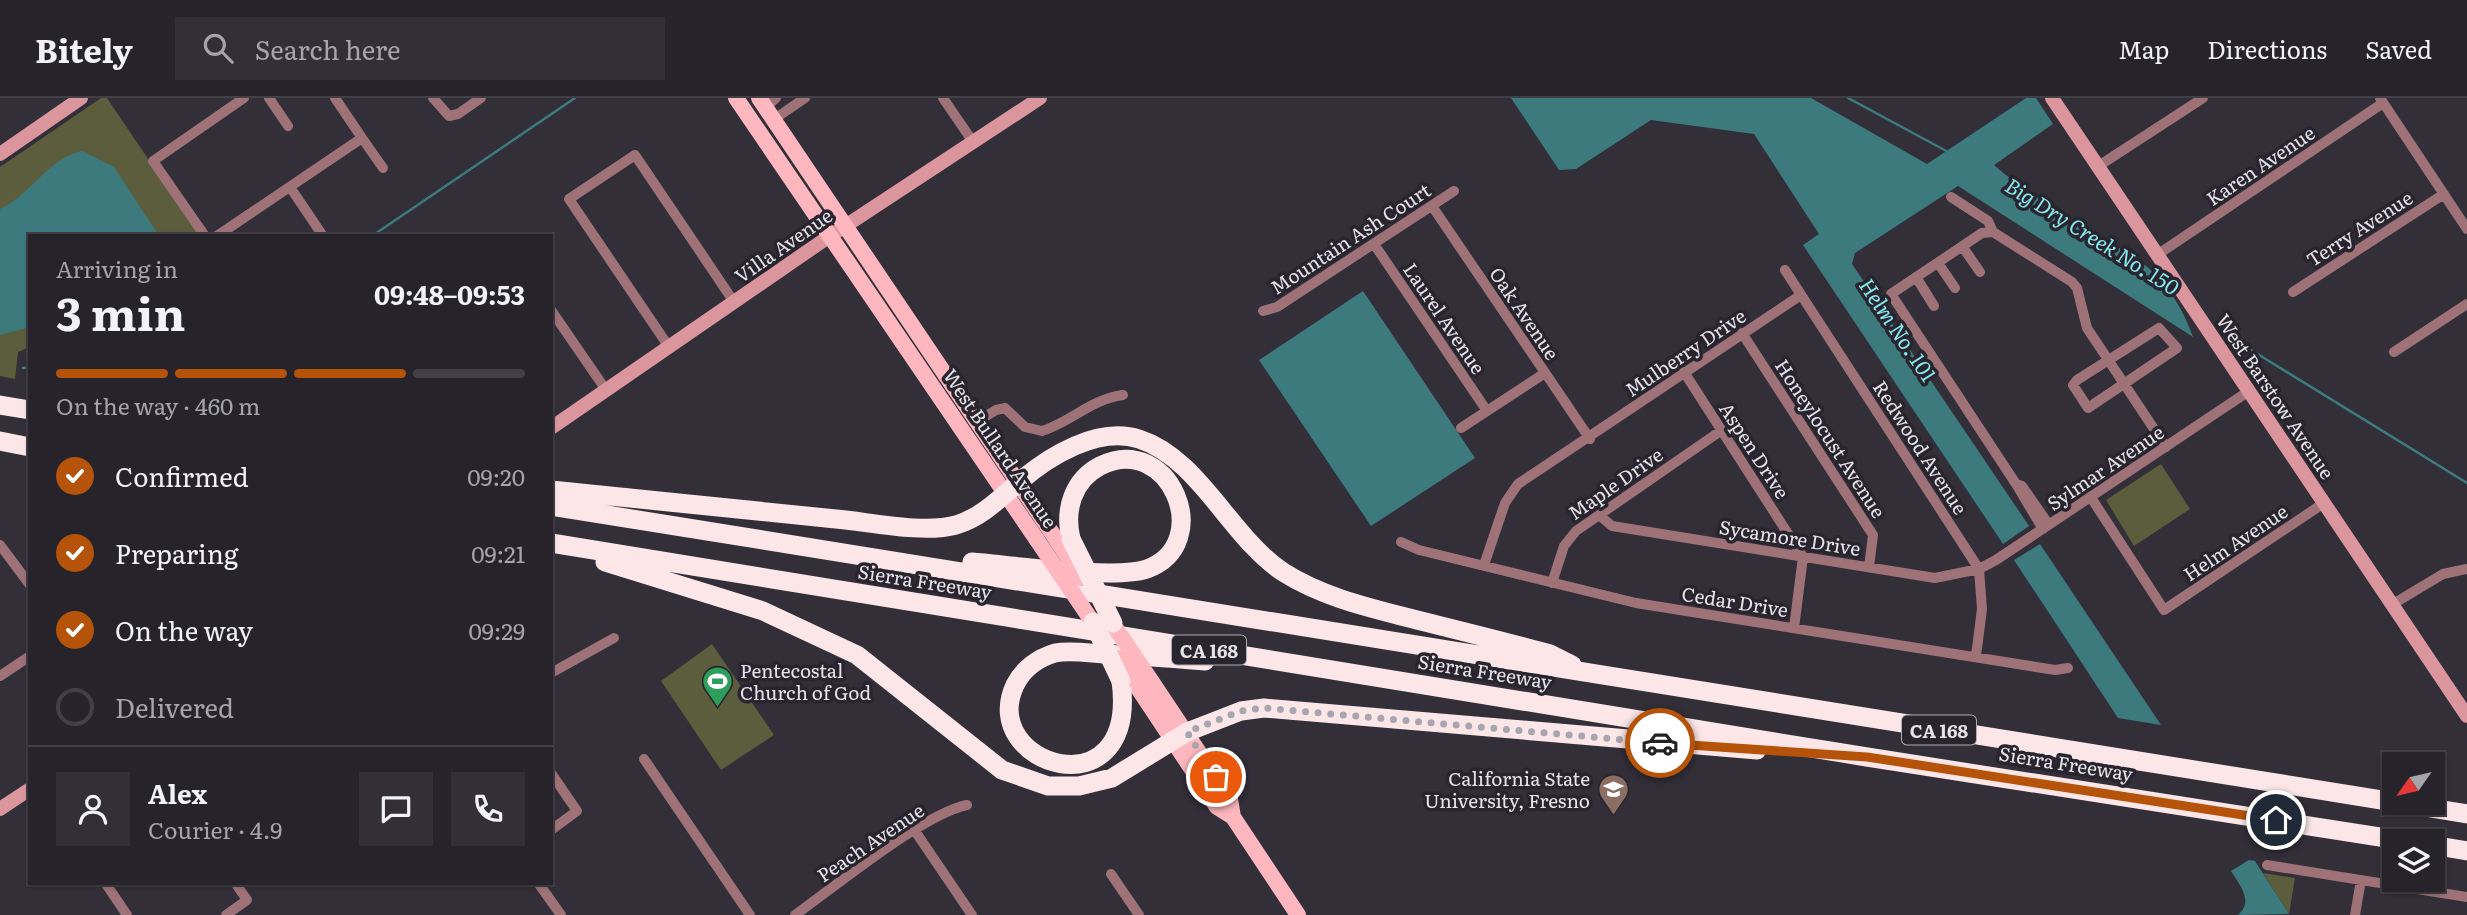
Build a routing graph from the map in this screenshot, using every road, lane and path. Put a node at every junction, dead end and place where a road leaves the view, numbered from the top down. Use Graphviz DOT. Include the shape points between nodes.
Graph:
graph roads {
  1 [pos="81,98"];
  2 [pos="269,98"];
  3 [pos="335,98"];
  4 [pos="433,98"];
  5 [pos="481,98"];
  6 [pos="736,98"];
  7 [pos="805,98"];
  8 [pos="943,98"];
  9 [pos="1040,98"];
  10 [pos="2052,98"];
  11 [pos="2203,98"];
  12 [pos="238,100"];
  13 [pos="2382,101"];
  14 [pos="768,106"];
  15 [pos="288,126"];
  16 [pos="362,138"];
  17 [pos="973,142"];
  18 [pos="0,154"];
  19 [pos="2097,167"];
  20 [pos="383,168"];
  21 [pos="290,187"];
  22 [pos="1454,191"];
  23 [pos="2444,194"];
  24 [pos="1951,197"];
  25 [pos="1432,206"];
  26 [pos="2467,229"];
  27 [pos="837,231"];
  28 [pos="1993,232"];
  29 [pos="204,234"];
  30 [pos="220,234"];
  31 [pos="322,234"];
  32 [pos="1374,244"];
  33 [pos="1962,246"];
  34 [pos="2157,255"];
  35 [pos="1938,263"];
  36 [pos="1785,270"];
  37 [pos="1980,272"];
  38 [pos="1916,277"];
  39 [pos="1955,288"];
  40 [pos="2293,292"];
  41 [pos="1801,295"];
  42 [pos="734,302"];
  43 [pos="2467,304"];
  44 [pos="1934,306"];
  45 [pos="1263,311"];
  46 [pos="553,313"];
  47 [pos="1742,333"];
  48 [pos="669,347"];
  49 [pos="2394,352"];
  50 [pos="2111,358"];
  51 [pos="915,359"];
  52 [pos="1684,372"];
  53 [pos="1545,373"];
  54 [pos="2127,381"];
  55 [pos="606,390"];
  56 [pos="2249,391"];
  57 [pos="1122,395"];
  58 [pos="0,405"];
  59 [pos="28,411"];
  60 [pos="1487,411"];
  61 [pos="978,421"];
  62 [pos="553,427"];
  63 [pos="1461,428"];
  64 [pos="1722,430"];
  65 [pos="1590,439"];
  66 [pos="0,442"];
  67 [pos="2169,445"];
  68 [pos="28,447"];
  69 [pos="1013,489"];
  70 [pos="553,490"];
  71 [pos="2091,496"];
  72 [pos="2324,503"];
  73 [pos="553,506"];
  74 [pos="1600,515"];
  75 [pos="2046,527"];
  76 [pos="1065,540"];
  77 [pos="1401,542"];
  78 [pos="1,544"];
  79 [pos="553,545"];
  80 [pos="553,546"];
  81 [pos="848,553"];
  82 [pos="1803,557"];
  83 [pos="1485,565"];
  84 [pos="1869,567"];
  85 [pos="1979,569"];
  86 [pos="2467,569"];
  87 [pos="28,582"];
  88 [pos="1552,583"];
  89 [pos="2393,604"];
  90 [pos="1093,622"];
  91 [pos="1113,623"];
  92 [pos="1794,628"];
  93 [pos="614,638"];
  94 [pos="1976,656"];
  95 [pos="28,657"];
  96 [pos="2068,668"];
  97 [pos="1335,669"];
  98 [pos="553,672"];
  99 [pos="1588,673"];
  100 [pos="0,676"];
  101 [pos="1126,680"];
  102 [pos="2467,716"];
  103 [pos="1180,737"];
  104 [pos="1867,757"];
  105 [pos="643,759"];
  106 [pos="553,776"];
  107 [pos="28,790"];
  108 [pos="2382,800"];
  109 [pos="967,805"];
  110 [pos="0,809"];
  111 [pos="2445,810"];
  112 [pos="2467,814"];
  113 [pos="553,829"];
  114 [pos="915,831"];
  115 [pos="2382,837"];
  116 [pos="2445,847"];
  117 [pos="2467,851"];
  118 [pos="2267,865"];
  119 [pos="1111,874"];
  120 [pos="2361,880"];
  121 [pos="107,885"];
  122 [pos="237,885"];
  123 [pos="540,885"];
  124 [pos="2467,897"];
  125 [pos="127,915"];
  126 [pos="226,915"];
  127 [pos="561,915"];
  128 [pos="750,915"];
  129 [pos="795,915"];
  130 [pos="972,915"];
  131 [pos="1139,915"];
  132 [pos="1298,915"];
  133 [pos="2355,915"];
  1 -- 18 [label="main road"];
  2 -- 15 [label="street"];
  3 -- 16 [label="street"];
  4 -- 5 [label="street" via="449,116"];
  6 -- 27 [label="main road, West Bullard Avenue"];
  7 -- 14 [label="street"];
  8 -- 17 [label="street"];
  9 -- 17 [label="main road, Villa Avenue"];
  10 -- 19 [label="main road, West Barstow Avenue"];
  11 -- 19 [label="street"];
  12 -- 29 [label="street" via="153,160"];
  13 -- 23 [label="street"];
  13 -- 34 [label="street, Karen Avenue"];
  14 -- 27 [label="main road, West Bullard Avenue"];
  16 -- 20 [label="street"];
  16 -- 21 [label="street"];
  17 -- 27 [label="main road, Villa Avenue"];
  19 -- 34 [label="main road, West Barstow Avenue"];
  21 -- 30 [label="street"];
  21 -- 31 [label="street"];
  22 -- 25 [label="street, Mountain Ash Court"];
  23 -- 26 [label="street"];
  23 -- 40 [label="street, Terry Avenue"];
  24 -- 28 [label="street" via="1988,222"];
  25 -- 32 [label="street, Mountain Ash Court"];
  25 -- 53 [label="street, Oak Avenue"];
  27 -- 42 [label="main road, Villa Avenue"];
  27 -- 51 [label="main road, West Bullard Avenue"];
  27 -- 61 [label="main road, West Bullard Avenue"];
  28 -- 33 [label="street" via="1982,233"];
  28 -- 50 [label="street" via="2072,282 2087,328"];
  32 -- 45 [label="street, Mountain Ash Court" via="1277,307"];
  32 -- 60 [label="street, Laurel Avenue"];
  33 -- 35 [label="street"];
  33 -- 37 [label="street"];
  34 -- 56 [label="main road, West Barstow Avenue"];
  35 -- 38 [label="street"];
  35 -- 39 [label="street"];
  36 -- 41 [label="street, Redwood Avenue"];
  38 -- 44 [label="street"];
  38 -- 75 [label="street" via="1891,295"];
  41 -- 47 [label="street, Mulberry Drive"];
  41 -- 85 [label="street, Redwood Avenue"];
  42 -- 48 [label="main road, Villa Avenue"];
  42 -- 48 [label="street" via="635,155 569,199"];
  43 -- 49 [label="street"];
  46 -- 55 [label="street"];
  47 -- 52 [label="street, Mulberry Drive"];
  47 -- 84 [label="street, Honeylocust Avenue" via="1873,535"];
  48 -- 55 [label="main road, Villa Avenue"];
  50 -- 54 [label="street"];
  50 -- 54 [label="street" via="2073,386 2088,408"];
  50 -- 54 [label="street" via="2159,328 2177,348"];
  51 -- 61 [label="main road" via="950,394 967,419"];
  51 -- 69 [label="main road, West Bullard Avenue"];
  52 -- 64 [label="street, Aspen Drive"];
  52 -- 65 [label="street, Mulberry Drive"];
  53 -- 60 [label="street"];
  53 -- 65 [label="street, Oak Avenue"];
  54 -- 67 [label="street"];
  55 -- 62 [label="main road, Villa Avenue"];
  56 -- 67 [label="street, Sylmar Avenue"];
  56 -- 72 [label="main road, West Barstow Avenue"];
  57 -- 61 [label="street" via="1098,400 1042,431 1025,427 1005,408"];
  58 -- 59 [label="highway"];
  60 -- 63 [label="street"];
  61 -- 69 [label="main road, West Bullard Avenue"];
  64 -- 74 [label="street, Maple Drive"];
  64 -- 82 [label="street, Aspen Drive"];
  65 -- 83 [label="street, Mulberry Drive" via="1518,484 1505,503"];
  66 -- 68 [label="highway"];
  67 -- 71 [label="street, Sylmar Avenue"];
  69 -- 70 [label="highway" via="972,519 927,527"];
  69 -- 76 [label="main road, West Bullard Avenue"];
  69 -- 90 [label="main road, West Bullard Avenue, bridge" via="1037,540"];
  69 -- 99 [label="highway" via="1067,449 1111,436 1138,439 1169,454 1234,527 1282,571 1340,600 1550,654"];
  71 -- 72 [label="street, Helm Avenue" via="2164,610"];
  71 -- 75 [label="street, Sylmar Avenue"];
  72 -- 89 [label="main road, West Barstow Avenue"];
  73 -- 81 [label="highway, Sierra Freeway / CA 168"];
  74 -- 82 [label="street, Sycamore Drive" via="1612,526"];
  74 -- 88 [label="street, Maple Drive" via="1576,531 1564,546"];
  75 -- 85 [label="street, Sylmar Avenue"];
  76 -- 81 [label="highway" via="1074,492 1105,464 1127,460 1147,464 1166,477 1177,495 1178,538 1166,556 1144,570 1103,572"];
  76 -- 91 [label="highway, bridge"];
  77 -- 83 [label="street, Cedar Drive"];
  78 -- 87 [label="street"];
  79 -- 97 [label="highway, Sierra Freeway / CA 168"];
  80 -- 103 [label="highway" via="763,611 857,655 992,763 1029,782 1063,787 1097,783 1132,769"];
  81 -- 99 [label="highway, Sierra Freeway / CA 168"];
  82 -- 84 [label="street, Sycamore Drive"];
  82 -- 92 [label="street"];
  83 -- 88 [label="street, Cedar Drive"];
  84 -- 85 [label="street, Sycamore Drive" via="1935,578"];
  85 -- 94 [label="street, Redwood Avenue" via="1982,609"];
  86 -- 89 [label="street" via="2425,582"];
  88 -- 92 [label="street, Cedar Drive" via="1636,603"];
  89 -- 102 [label="main road, West Barstow Avenue"];
  90 -- 101 [label="highway, bridge"];
  91 -- 103 [label="main road, bridge" via="1152,682"];
  92 -- 94 [label="street, Cedar Drive"];
  93 -- 98 [label="street"];
  94 -- 96 [label="street, Cedar Drive" via="2054,670"];
  95 -- 100 [label="street"];
  97 -- 101 [label="highway" via="1059,652 1033,663 1018,680 1010,711 1017,734 1032,753 1054,763 1091,760 1119,732"];
  97 -- 104 [label="highway, Sierra Freeway / CA 168"];
  99 -- 108 [label="highway, Sierra Freeway / CA 168"];
  101 -- 103 [label="main road"];
  103 -- 104 [label="highway" via="1241,711 1264,708"];
  103 -- 132 [label="main road" via="1217,807 1233,817"];
  104 -- 115 [label="highway, Sierra Freeway / CA 168"];
  105 -- 128 [label="street"];
  106 -- 113 [label="street" via="577,811"];
  107 -- 110 [label="main road"];
  109 -- 114 [label="street, Peach Avenue" via="952,808"];
  111 -- 112 [label="highway"];
  114 -- 129 [label="street, Peach Avenue"];
  114 -- 130 [label="street"];
  116 -- 117 [label="highway"];
  118 -- 120 [label="street"];
  119 -- 131 [label="street"];
  120 -- 124 [label="street"];
  120 -- 133 [label="street"];
  121 -- 125 [label="street"];
  122 -- 126 [label="street" via="247,900"];
  123 -- 127 [label="street"];
}
